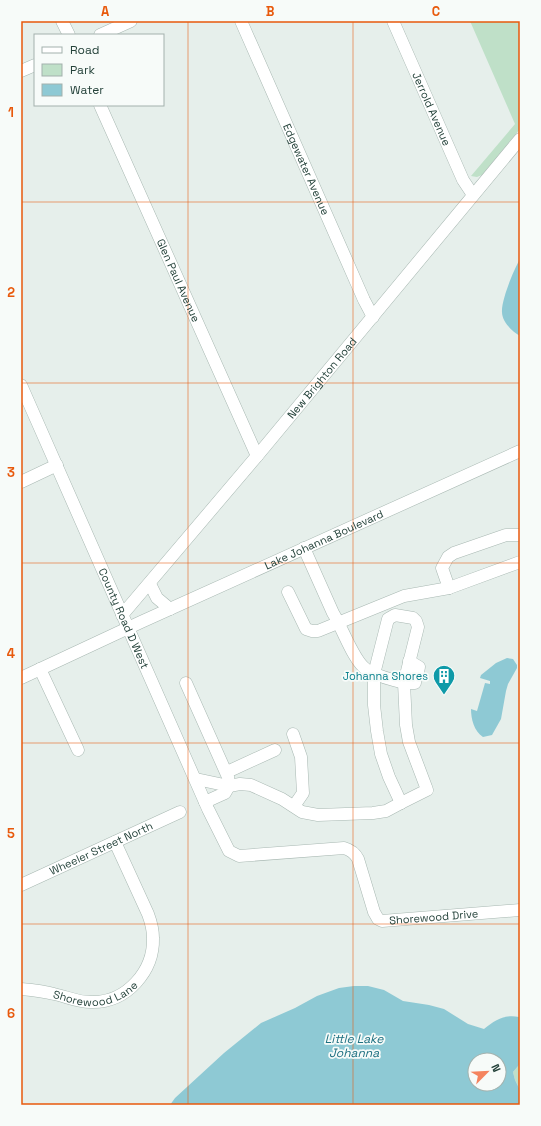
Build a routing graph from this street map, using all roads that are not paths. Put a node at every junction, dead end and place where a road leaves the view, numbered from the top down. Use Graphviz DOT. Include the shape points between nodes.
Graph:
graph roads {
  1 [pos="62,21"];
  2 [pos="131,21"];
  3 [pos="241,21"];
  4 [pos="393,21"];
  5 [pos="68,34"];
  6 [pos="102,34"];
  7 [pos="34,65"];
  8 [pos="21,71"];
  9 [pos="100,106"];
  10 [pos="520,139"];
  11 [pos="473,195"];
  12 [pos="373,317"];
  13 [pos="21,385"];
  14 [pos="520,451"];
  15 [pos="257,456"];
  16 [pos="57,465"];
  17 [pos="21,482"];
  18 [pos="520,535"];
  19 [pos="308,546"];
  20 [pos="520,562"];
  21 [pos="150,584"];
  22 [pos="449,588"];
  23 [pos="288,592"];
  24 [pos="170,609"];
  25 [pos="122,615"];
  26 [pos="339,622"];
  27 [pos="128,628"];
  28 [pos="408,661"];
  29 [pos="40,669"];
  30 [pos="374,674"];
  31 [pos="21,678"];
  32 [pos="412,679"];
  33 [pos="186,684"];
  34 [pos="293,734"];
  35 [pos="78,750"];
  36 [pos="275,750"];
  37 [pos="227,772"];
  38 [pos="196,779"];
  39 [pos="230,786"];
  40 [pos="205,802"];
  41 [pos="401,803"];
  42 [pos="294,806"];
  43 [pos="180,812"];
  44 [pos="115,842"];
  45 [pos="229,851"];
  46 [pos="21,885"];
  47 [pos="520,910"];
  48 [pos="21,989"];
  1 -- 5 [label="street"];
  2 -- 6 [label="street"];
  3 -- 12 [label="street, Edgewater Avenue"];
  4 -- 11 [label="street, Jerrold Avenue" via="463,180"];
  7 -- 8 [label="street"];
  9 -- 15 [label="street, Glen Paul Avenue"];
  10 -- 11 [label="street, New Brighton Road"];
  11 -- 12 [label="street, New Brighton Road"];
  12 -- 15 [label="street, New Brighton Road"];
  13 -- 16 [label="street, County Road D West"];
  14 -- 19 [label="street, Lake Johanna Boulevard"];
  15 -- 21 [label="street, New Brighton Road"];
  16 -- 17 [label="street"];
  16 -- 25 [label="street, County Road D West"];
  18 -- 22 [label="street" via="506,535 448,557 442,568"];
  19 -- 24 [label="street, Lake Johanna Boulevard"];
  19 -- 26 [label="street" via="333,613"];
  20 -- 22 [label="street"];
  21 -- 24 [label="street" via="157,598"];
  21 -- 25 [label="street, New Brighton Road"];
  22 -- 26 [label="street" via="404,596"];
  23 -- 26 [label="street" via="306,629 318,631"];
  24 -- 27 [label="street, Lake Johanna Boulevard"];
  25 -- 27 [label="street, County Road D West"];
  26 -- 30 [label="street" via="355,658 362,667"];
  27 -- 29 [label="street, Lake Johanna Boulevard"];
  27 -- 38 [label="street, County Road D West"];
  28 -- 30 [label="street" via="418,627 416,621 413,618 391,616 387,621"];
  28 -- 32 [label="street"];
  28 -- 32 [label="street" via="419,667"];
  29 -- 31 [label="street, Lake Johanna Boulevard"];
  29 -- 35 [label="street"];
  30 -- 32 [label="street"];
  30 -- 41 [label="street" via="374,705 381,754"];
  32 -- 41 [label="street" via="406,725 409,742 427,790"];
  33 -- 37 [label="street"];
  34 -- 42 [label="street" via="301,756 303,793"];
  36 -- 37 [label="street"];
  37 -- 39 [label="street"];
  38 -- 39 [label="street"];
  38 -- 40 [label="street, County Road D West"];
  39 -- 40 [label="street" via="224,793"];
  39 -- 42 [label="street" via="251,785"];
  40 -- 45 [label="street, County Road D West"];
  41 -- 42 [label="street" via="386,811 374,813 326,815 302,812"];
  43 -- 44 [label="street, Wheeler Street North"];
  44 -- 46 [label="street, Wheeler Street North"];
  44 -- 48 [label="street, Shorewood Lane" via="152,925 153,948 145,971 128,990 112,998 94,1002 81,1002 39,990"];
  45 -- 47 [label="street, Shorewood Drive" via="239,856 349,849 356,854 374,912 382,921"];
}
